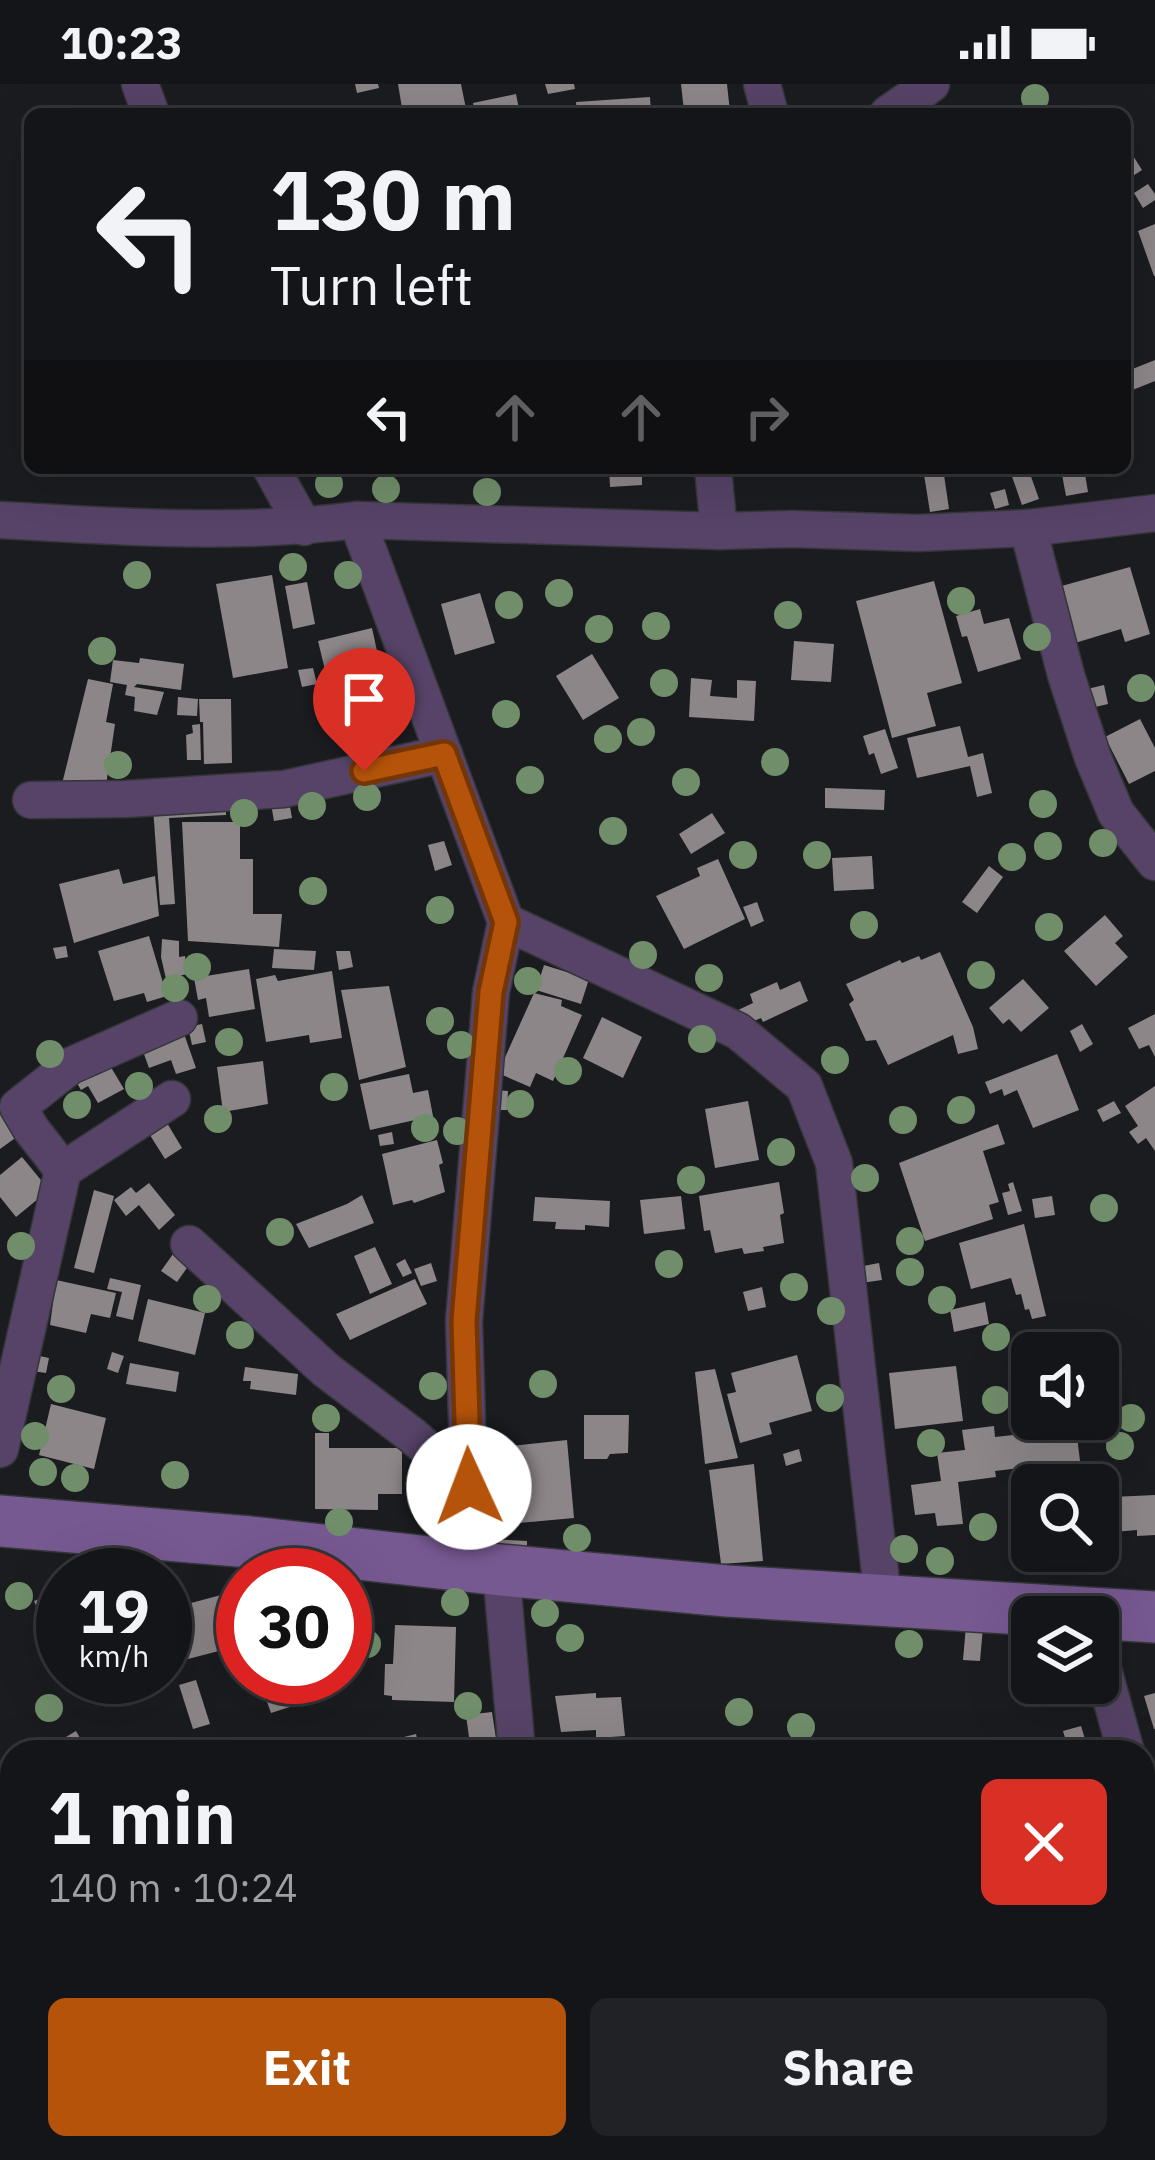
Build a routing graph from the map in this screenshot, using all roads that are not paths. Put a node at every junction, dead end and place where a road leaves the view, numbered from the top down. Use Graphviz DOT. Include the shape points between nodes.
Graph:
graph roads {
  1 [pos="931,84"];
  2 [pos="897,108"];
  3 [pos="274,474"];
  4 [pos="714,474"];
  5 [pos="1155,514"];
  6 [pos="0,520"];
  7 [pos="357,520"];
  8 [pos="304,527"];
  9 [pos="1028,528"];
  10 [pos="719,531"];
  11 [pos="444,754"];
  12 [pos="31,800"];
  13 [pos="1155,862"];
  14 [pos="506,922"];
  15 [pos="179,1018"];
  16 [pos="172,1100"];
  17 [pos="63,1170"];
  18 [pos="189,1244"];
  19 [pos="0,1449"];
  20 [pos="469,1487"];
  21 [pos="0,1521"];
  22 [pos="488,1569"];
  23 [pos="884,1599"];
  24 [pos="1011,1616"];
  25 [pos="1155,1617"];
  26 [pos="1119,1623"];
  27 [pos="1113,1704"];
  28 [pos="515,1740"];
  29 [pos="1123,1740"];
  1 -- 2 [label="street"];
  3 -- 8 [label="street"];
  4 -- 10 [label="street"];
  5 -- 9 [label="street"];
  6 -- 8 [label="street"];
  7 -- 8 [label="street"];
  7 -- 10 [label="street"];
  7 -- 11 [label="street"];
  9 -- 10 [label="street"];
  9 -- 13 [label="street" via="1093,758 1116,813"];
  11 -- 12 [label="street" via="284,789"];
  11 -- 14 [label="street"];
  14 -- 20 [label="street" via="491,992 464,1321"];
  14 -- 23 [label="street" via="738,1030 804,1085 834,1163"];
  15 -- 17 [label="street" via="70,1066 18,1107"];
  16 -- 17 [label="street"];
  17 -- 19 [label="street"];
  18 -- 20 [label="street"];
  20 -- 22 [label="street"];
  21 -- 22 [label="street"];
  22 -- 23 [label="street"];
  22 -- 28 [label="street"];
  23 -- 24 [label="street"];
  25 -- 26 [label="street"];
  27 -- 29 [label="street"];
}
